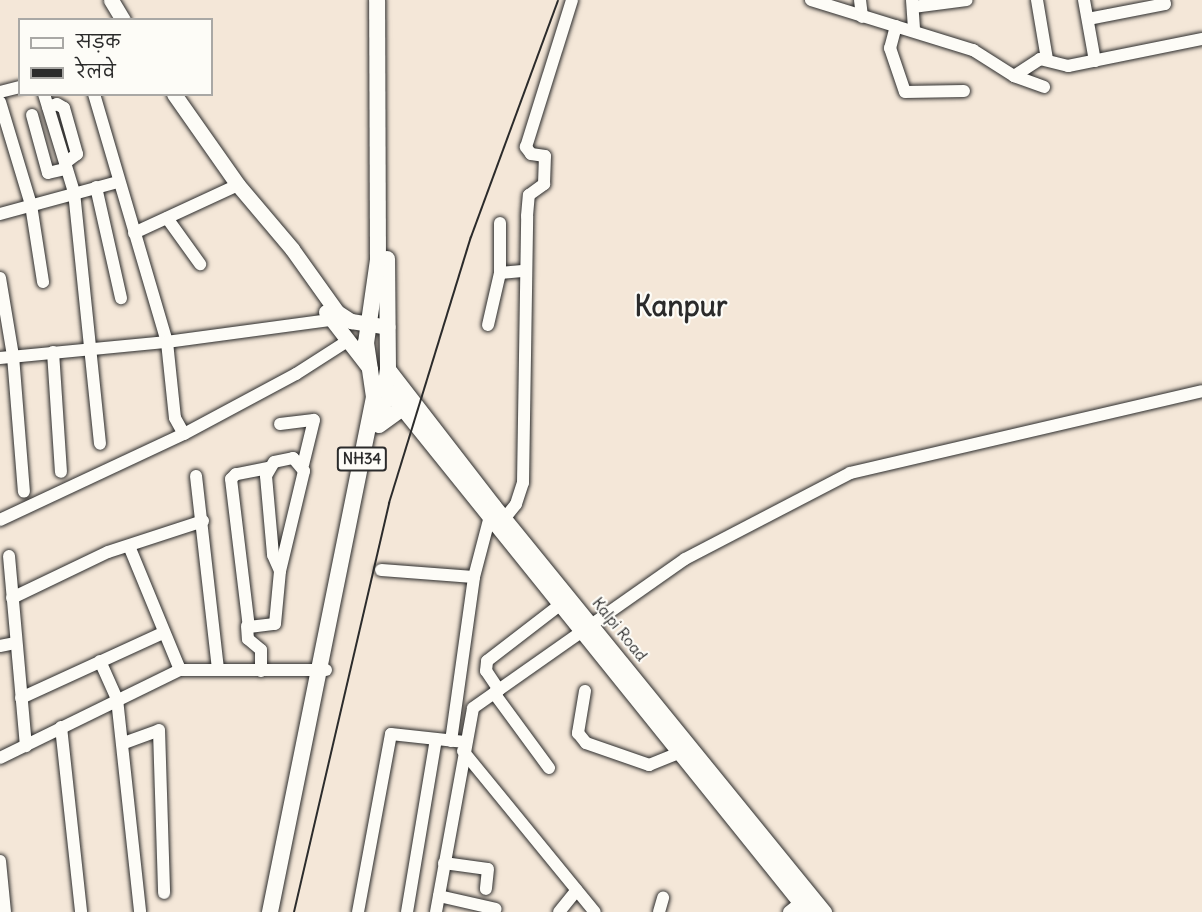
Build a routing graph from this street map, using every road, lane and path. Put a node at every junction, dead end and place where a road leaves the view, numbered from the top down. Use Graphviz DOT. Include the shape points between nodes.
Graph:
graph roads {
  1 [pos="111,0"];
  2 [pos="377,0"];
  3 [pos="387,0"];
  4 [pos="572,0"];
  5 [pos="811,0"];
  6 [pos="860,0"];
  7 [pos="967,0"];
  8 [pos="1037,0"];
  9 [pos="1084,0"];
  10 [pos="1164,0"];
  11 [pos="912,4"];
  12 [pos="1129,5"];
  13 [pos="862,17"];
  14 [pos="122,18"];
  15 [pos="1088,19"];
  16 [pos="896,26"];
  17 [pos="914,31"];
  18 [pos="1202,39"];
  19 [pos="1047,59"];
  20 [pos="1095,62"];
  21 [pos="1014,76"];
  22 [pos="1044,87"];
  23 [pos="18,88"];
  24 [pos="964,91"];
  25 [pos="0,92"];
  26 [pos="45,96"];
  27 [pos="95,96"];
  28 [pos="175,96"];
  29 [pos="0,102"];
  30 [pos="32,116"];
  31 [pos="66,166"];
  32 [pos="118,182"];
  33 [pos="238,185"];
  34 [pos="96,187"];
  35 [pos="74,192"];
  36 [pos="31,205"];
  37 [pos="0,214"];
  38 [pos="167,218"];
  39 [pos="500,223"];
  40 [pos="134,233"];
  41 [pos="200,264"];
  42 [pos="525,271"];
  43 [pos="500,273"];
  44 [pos="0,278"];
  45 [pos="43,282"];
  46 [pos="121,298"];
  47 [pos="337,319"];
  48 [pos="369,325"];
  49 [pos="488,325"];
  50 [pos="388,327"];
  51 [pos="349,340"];
  52 [pos="167,342"];
  53 [pos="90,349"];
  54 [pos="53,352"];
  55 [pos="6,357"];
  56 [pos="388,369"];
  57 [pos="377,380"];
  58 [pos="1202,391"];
  59 [pos="402,408"];
  60 [pos="280,424"];
  61 [pos="379,425"];
  62 [pos="184,434"];
  63 [pos="100,444"];
  64 [pos="303,465"];
  65 [pos="268,468"];
  66 [pos="61,472"];
  67 [pos="196,476"];
  68 [pos="24,492"];
  69 [pos="496,514"];
  70 [pos="270,515"];
  71 [pos="292,519"];
  72 [pos="0,520"];
  73 [pos="203,521"];
  74 [pos="129,546"];
  75 [pos="9,556"];
  76 [pos="381,570"];
  77 [pos="280,571"];
  78 [pos="474,577"];
  79 [pos="12,598"];
  80 [pos="561,604"];
  81 [pos="247,626"];
  82 [pos="588,627"];
  83 [pos="163,633"];
  84 [pos="16,643"];
  85 [pos="0,646"];
  86 [pos="100,662"];
  87 [pos="180,670"];
  88 [pos="218,670"];
  89 [pos="261,670"];
  90 [pos="323,670"];
  91 [pos="585,691"];
  92 [pos="496,692"];
  93 [pos="21,698"];
  94 [pos="117,699"];
  95 [pos="61,727"];
  96 [pos="436,739"];
  97 [pos="451,741"];
  98 [pos="124,743"];
  99 [pos="26,746"];
  100 [pos="464,747"];
  101 [pos="686,750"];
  102 [pos="0,758"];
  103 [pos="549,768"];
  104 [pos="0,861"];
  105 [pos="444,863"];
  106 [pos="486,889"];
  107 [pos="577,890"];
  108 [pos="164,893"];
  109 [pos="439,896"];
  110 [pos="663,898"];
  111 [pos="496,909"];
  112 [pos="799,909"];
  113 [pos="557,910"];
  114 [pos="5,912"];
  115 [pos="81,912"];
  116 [pos="140,912"];
  117 [pos="270,912"];
  118 [pos="281,912"];
  119 [pos="358,912"];
  120 [pos="407,912"];
  121 [pos="436,912"];
  122 [pos="595,912"];
  123 [pos="659,912"];
  124 [pos="824,912"];
  1 -- 14 [label="main road"];
  2 -- 48 [label="highway, NH34" via="378,260"];
  3 -- 50 [label="highway, NH34"];
  4 -- 42 [label="street" via="526,147 531,154 545,156 544,184 529,195"];
  5 -- 13 [label="street"];
  6 -- 13 [label="street"];
  7 -- 11 [label="street"];
  8 -- 19 [label="street"];
  9 -- 15 [label="street"];
  10 -- 12 [label="street" via="1165,4"];
  11 -- 17 [label="street"];
  12 -- 15 [label="street"];
  13 -- 16 [label="street"];
  15 -- 20 [label="street"];
  16 -- 17 [label="street"];
  16 -- 24 [label="street" via="890,48 905,92"];
  17 -- 21 [label="street" via="973,50"];
  18 -- 20 [label="street"];
  19 -- 20 [label="street" via="1061,66"];
  19 -- 21 [label="street" via="1037,60"];
  21 -- 22 [label="street"];
  23 -- 25 [label="street"];
  26 -- 31 [label="street"];
  27 -- 32 [label="street"];
  28 -- 33 [label="main road, Kalpi Road"];
  29 -- 36 [label="street"];
  30 -- 31 [label="street" via="48,173"];
  31 -- 35 [label="street"];
  32 -- 34 [label="street"];
  32 -- 40 [label="street"];
  33 -- 38 [label="street"];
  33 -- 47 [label="main road, Kalpi Road" via="278,236 285,254"];
  34 -- 35 [label="street"];
  34 -- 46 [label="street"];
  35 -- 36 [label="street"];
  35 -- 53 [label="street"];
  36 -- 37 [label="street"];
  36 -- 45 [label="street"];
  38 -- 40 [label="street"];
  38 -- 41 [label="street"];
  39 -- 43 [label="street"];
  40 -- 52 [label="street"];
  42 -- 43 [label="street"];
  42 -- 69 [label="street" via="522,483 516,504"];
  43 -- 49 [label="street"];
  44 -- 55 [label="street"];
  47 -- 48 [label="main road"];
  47 -- 51 [label="main road, Kalpi Road"];
  47 -- 52 [label="street"];
  48 -- 50 [label="main road"];
  48 -- 57 [label="highway, NH34" via="366,343"];
  50 -- 56 [label="highway, NH34"];
  51 -- 57 [label="main road, Kalpi Road"];
  51 -- 62 [label="street" via="297,374"];
  52 -- 53 [label="street"];
  52 -- 62 [label="street" via="175,418"];
  53 -- 54 [label="street"];
  53 -- 63 [label="street"];
  54 -- 55 [label="street"];
  54 -- 66 [label="street"];
  55 -- 68 [label="street"];
  56 -- 57 [label="highway, NH34"];
  56 -- 69 [label="main road, Kalpi Road"];
  57 -- 59 [label="main road, Kalpi Road"];
  57 -- 61 [label="highway, NH34"];
  57 -- 90 [label="highway, NH34"];
  58 -- 82 [label="street" via="850,473 686,560"];
  59 -- 61 [label="highway"];
  59 -- 69 [label="main road, Kalpi Road"];
  60 -- 64 [label="street" via="314,420"];
  61 -- 90 [label="highway, NH34"];
  62 -- 72 [label="street"];
  64 -- 65 [label="street" via="292,458 276,461"];
  64 -- 71 [label="street" via="298,507"];
  65 -- 70 [label="street"];
  65 -- 81 [label="street" via="236,474 231,479"];
  67 -- 73 [label="street"];
  69 -- 78 [label="street"];
  69 -- 80 [label="main road, Kalpi Road"];
  69 -- 82 [label="main road, Kalpi Road"];
  70 -- 71 [label="street"];
  70 -- 77 [label="street" via="274,558"];
  71 -- 77 [label="street"];
  73 -- 74 [label="street"];
  73 -- 88 [label="street"];
  74 -- 79 [label="street"];
  74 -- 83 [label="street"];
  75 -- 79 [label="street"];
  76 -- 78 [label="street"];
  77 -- 81 [label="street" via="275,624"];
  78 -- 97 [label="street"];
  79 -- 84 [label="street"];
  80 -- 82 [label="main road, Kalpi Road"];
  80 -- 92 [label="street" via="486,661 486,671"];
  81 -- 89 [label="street" via="248,639 261,650"];
  82 -- 92 [label="street"];
  82 -- 101 [label="main road, Kalpi Road"];
  83 -- 86 [label="street"];
  83 -- 87 [label="street"];
  84 -- 85 [label="street"];
  84 -- 93 [label="street"];
  86 -- 93 [label="street"];
  86 -- 94 [label="street"];
  87 -- 88 [label="street"];
  87 -- 94 [label="street"];
  88 -- 89 [label="street"];
  89 -- 90 [label="street"];
  90 -- 117 [label="highway, NH34"];
  90 -- 118 [label="highway, NH34"];
  91 -- 101 [label="street" via="578,733 586,743 650,765"];
  92 -- 100 [label="street" via="473,708"];
  92 -- 103 [label="street"];
  93 -- 99 [label="street"];
  94 -- 95 [label="street"];
  94 -- 98 [label="street"];
  95 -- 99 [label="street"];
  95 -- 115 [label="street"];
  96 -- 97 [label="street"];
  96 -- 119 [label="street" via="391,734"];
  96 -- 120 [label="street"];
  97 -- 100 [label="street"];
  98 -- 108 [label="street" via="159,730"];
  98 -- 116 [label="street"];
  99 -- 102 [label="street"];
  100 -- 105 [label="street"];
  100 -- 107 [label="street"];
  101 -- 112 [label="main road, Kalpi Road"];
  101 -- 124 [label="main road, Kalpi Road"];
  104 -- 114 [label="street"];
  105 -- 106 [label="street" via="488,869"];
  105 -- 109 [label="street"];
  107 -- 113 [label="street"];
  107 -- 122 [label="street"];
  109 -- 111 [label="street"];
  109 -- 121 [label="street"];
  110 -- 123 [label="street"];
}
